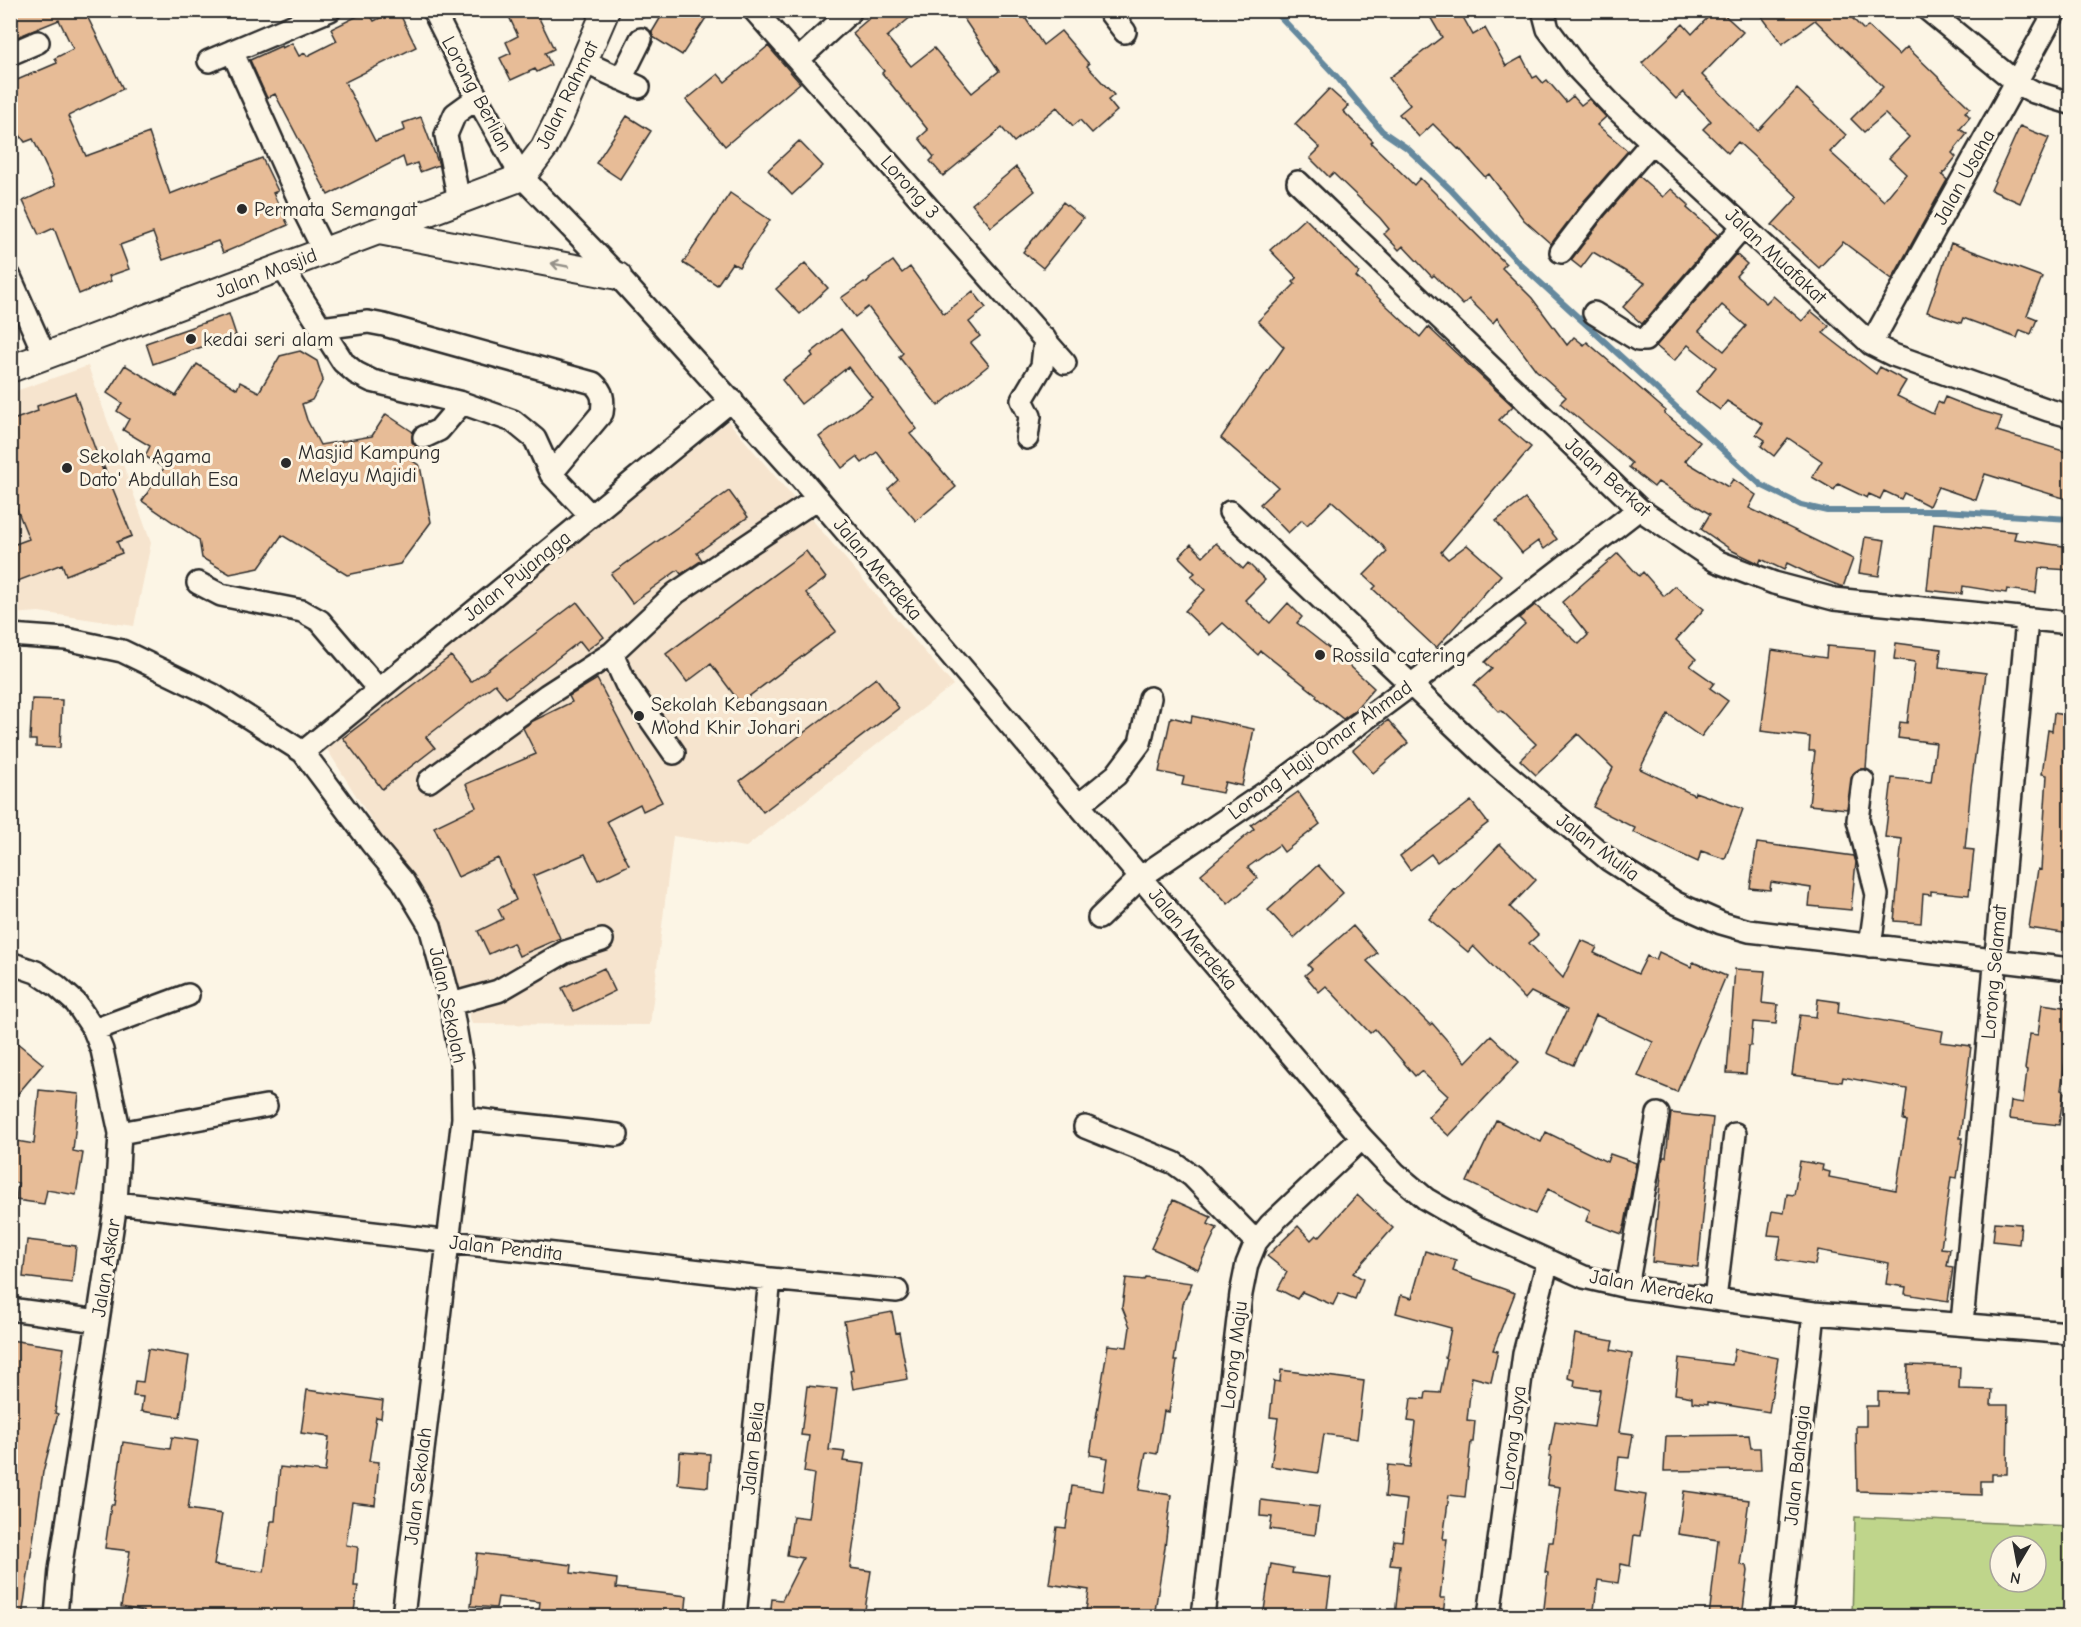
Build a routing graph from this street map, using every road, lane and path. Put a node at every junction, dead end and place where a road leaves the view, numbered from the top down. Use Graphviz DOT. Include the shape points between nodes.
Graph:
graph roads {
  1 [pos="330,10"];
  2 [pos="433,10"];
  3 [pos="606,10"];
  4 [pos="754,10"];
  5 [pos="1108,10"];
  6 [pos="1543,10"];
  7 [pos="1928,10"];
  8 [pos="2056,10"];
  9 [pos="850,12"];
  10 [pos="1125,32"];
  11 [pos="641,39"];
  12 [pos="38,42"];
  13 [pos="232,51"];
  14 [pos="10,54"];
  15 [pos="798,60"];
  16 [pos="209,61"];
  17 [pos="584,62"];
  18 [pos="2017,83"];
  19 [pos="477,98"];
  20 [pos="2070,103"];
  21 [pos="1652,142"];
  22 [pos="522,177"];
  23 [pos="1298,182"];
  24 [pos="459,201"];
  25 [pos="1743,226"];
  26 [pos="379,231"];
  27 [pos="324,251"];
  28 [pos="1561,252"];
  29 [pos="282,267"];
  30 [pos="618,276"];
  31 [pos="10,277"];
  32 [pos="1593,313"];
  33 [pos="321,328"];
  34 [pos="1045,339"];
  35 [pos="1871,344"];
  36 [pos="45,356"];
  37 [pos="1065,363"];
  38 [pos="10,369"];
  39 [pos="732,400"];
  40 [pos="462,403"];
  41 [pos="2070,416"];
  42 [pos="424,437"];
  43 [pos="1027,438"];
  44 [pos="551,474"];
  45 [pos="818,498"];
  46 [pos="1639,509"];
  47 [pos="1230,512"];
  48 [pos="591,516"];
  49 [pos="198,583"];
  50 [pos="2027,620"];
  51 [pos="2070,623"];
  52 [pos="10,635"];
  53 [pos="612,653"];
  54 [pos="1411,685"];
  55 [pos="379,690"];
  56 [pos="1150,699"];
  57 [pos="303,752"];
  58 [pos="674,753"];
  59 [pos="429,781"];
  60 [pos="1863,781"];
  61 [pos="1079,805"];
  62 [pos="1141,877"];
  63 [pos="1099,918"];
  64 [pos="602,940"];
  65 [pos="1870,946"];
  66 [pos="1995,961"];
  67 [pos="10,963"];
  68 [pos="2070,969"];
  69 [pos="188,995"];
  70 [pos="451,1004"];
  71 [pos="94,1030"];
  72 [pos="266,1106"];
  73 [pos="1658,1114"];
  74 [pos="463,1118"];
  75 [pos="1085,1127"];
  76 [pos="120,1133"];
  77 [pos="1736,1134"];
  78 [pos="617,1135"];
  79 [pos="1362,1138"];
  80 [pos="116,1203"];
  81 [pos="448,1242"];
  82 [pos="1256,1242"];
  83 [pos="1548,1261"];
  84 [pos="770,1279"];
  85 [pos="1627,1287"];
  86 [pos="897,1291"];
  87 [pos="1715,1299"];
  88 [pos="10,1309"];
  89 [pos="1814,1313"];
  90 [pos="98,1321"];
  91 [pos="1962,1323"];
  92 [pos="2070,1333"];
  93 [pos="56,1617"];
  94 [pos="403,1617"];
  95 [pos="735,1617"];
  96 [pos="1203,1617"];
  97 [pos="1489,1617"];
  98 [pos="1781,1617"];
  1 -- 13 [label="street"];
  2 -- 19 [label="street, Lorong Berlian"];
  3 -- 17 [label="main road, Jalan Rahmat"];
  4 -- 15 [label="street, Lorong 3"];
  5 -- 10 [label="street"];
  6 -- 21 [label="street, Jalan Muafakat" via="1548,29 1578,69"];
  7 -- 18 [label="street"];
  8 -- 18 [label="street, Jalan Usaha"];
  9 -- 15 [label="street"];
  11 -- 17 [label="street" via="630,83"];
  12 -- 14 [label="street"];
  13 -- 16 [label="street"];
  13 -- 27 [label="street"];
  15 -- 34 [label="street, Lorong 3"];
  17 -- 22 [label="main road, Jalan Rahmat" via="544,148"];
  18 -- 20 [label="street"];
  18 -- 35 [label="street, Jalan Usaha"];
  19 -- 22 [label="street, Lorong Berlian"];
  19 -- 24 [label="street" via="455,114 446,135"];
  21 -- 25 [label="street, Jalan Muafakat"];
  21 -- 28 [label="street"];
  22 -- 24 [label="main road, Jalan Masjid"];
  22 -- 30 [label="street, Jalan Merdeka"];
  23 -- 46 [label="street, Jalan Berkat"];
  24 -- 26 [label="main road, Jalan Masjid"];
  25 -- 32 [label="street" via="1645,340 1638,340"];
  25 -- 35 [label="street, Jalan Muafakat"];
  26 -- 27 [label="main road, Jalan Masjid"];
  30 -- 26 [label="main road, one-way"];
  27 -- 29 [label="main road, Jalan Masjid"];
  29 -- 33 [label="street"];
  29 -- 36 [label="main road, Jalan Masjid"];
  30 -- 39 [label="street, Jalan Merdeka"];
  31 -- 36 [label="street"];
  33 -- 40 [label="street" via="343,362 356,374"];
  33 -- 44 [label="street" via="368,322 384,325 593,383 601,390 602,413"];
  34 -- 37 [label="street, Lorong 3"];
  34 -- 43 [label="street" via="1042,366 1022,400 1030,416"];
  35 -- 41 [label="street, Jalan Muafakat"];
  36 -- 38 [label="main road, Jalan Masjid"];
  39 -- 45 [label="street, Jalan Merdeka"];
  39 -- 48 [label="street, Jalan Pujangga"];
  40 -- 42 [label="street" via="439,430"];
  40 -- 44 [label="street" via="513,422 535,439"];
  44 -- 48 [label="street"];
  45 -- 53 [label="street" via="676,593"];
  45 -- 61 [label="street, Jalan Merdeka"];
  46 -- 50 [label="street, Jalan Berkat" via="1716,561 1774,583 1834,599"];
  46 -- 54 [label="street, Lorong Haji Omar Ahmad"];
  47 -- 54 [label="street, Jalan Mulia"];
  48 -- 55 [label="street, Jalan Pujangga"];
  49 -- 55 [label="street" via="222,595 302,611 320,621"];
  50 -- 51 [label="street, Jalan Berkat"];
  50 -- 66 [label="street, Lorong Selamat"];
  52 -- 57 [label="street, Jalan Sekolah" via="66,639 122,651 213,695"];
  53 -- 58 [label="street" via="626,684"];
  53 -- 59 [label="street"];
  54 -- 62 [label="street, Lorong Haji Omar Ahmad" via="1278,784"];
  54 -- 65 [label="street, Jalan Mulia" via="1490,760 1609,860 1676,903 1721,924 1749,931"];
  55 -- 57 [label="street, Jalan Pujangga"];
  56 -- 61 [label="street" via="1140,743 1134,752 1116,775"];
  57 -- 70 [label="street, Jalan Sekolah" via="403,881 430,926"];
  60 -- 65 [label="street" via="1858,819 1877,895"];
  61 -- 62 [label="street, Jalan Merdeka"];
  62 -- 63 [label="street, Lorong Haji Omar Ahmad"];
  62 -- 79 [label="street, Jalan Merdeka"];
  64 -- 70 [label="street" via="565,952 498,991"];
  65 -- 66 [label="street, Jalan Mulia"];
  66 -- 68 [label="street, Jalan Mulia"];
  66 -- 91 [label="street, Lorong Selamat"];
  67 -- 71 [label="street, Jalan Askar" via="36,972 57,986 76,1003"];
  69 -- 71 [label="street"];
  70 -- 74 [label="street, Jalan Sekolah" via="462,1067"];
  71 -- 76 [label="street, Jalan Askar"];
  72 -- 76 [label="street"];
  73 -- 85 [label="street"];
  74 -- 78 [label="street"];
  74 -- 81 [label="street, Jalan Sekolah"];
  75 -- 82 [label="street" via="1174,1163 1192,1176"];
  76 -- 80 [label="street, Jalan Askar"];
  77 -- 87 [label="street"];
  79 -- 82 [label="street, Lorong Maju"];
  79 -- 83 [label="street, Jalan Merdeka" via="1426,1199 1476,1228"];
  80 -- 81 [label="street, Jalan Pendita"];
  80 -- 90 [label="street, Jalan Askar"];
  81 -- 84 [label="street, Jalan Pendita"];
  81 -- 94 [label="street, Jalan Sekolah"];
  82 -- 96 [label="street, Lorong Maju" via="1241,1294"];
  83 -- 85 [label="street, Jalan Merdeka"];
  83 -- 97 [label="street, Lorong Jaya" via="1524,1354"];
  84 -- 86 [label="street, Jalan Pendita"];
  84 -- 95 [label="street, Jalan Belia"];
  85 -- 87 [label="street, Jalan Merdeka"];
  87 -- 89 [label="street, Jalan Merdeka"];
  88 -- 90 [label="street"];
  89 -- 91 [label="street, Jalan Merdeka"];
  89 -- 98 [label="street, Jalan Bahagia"];
  90 -- 93 [label="street, Jalan Askar"];
  91 -- 92 [label="street, Jalan Merdeka"];
}
